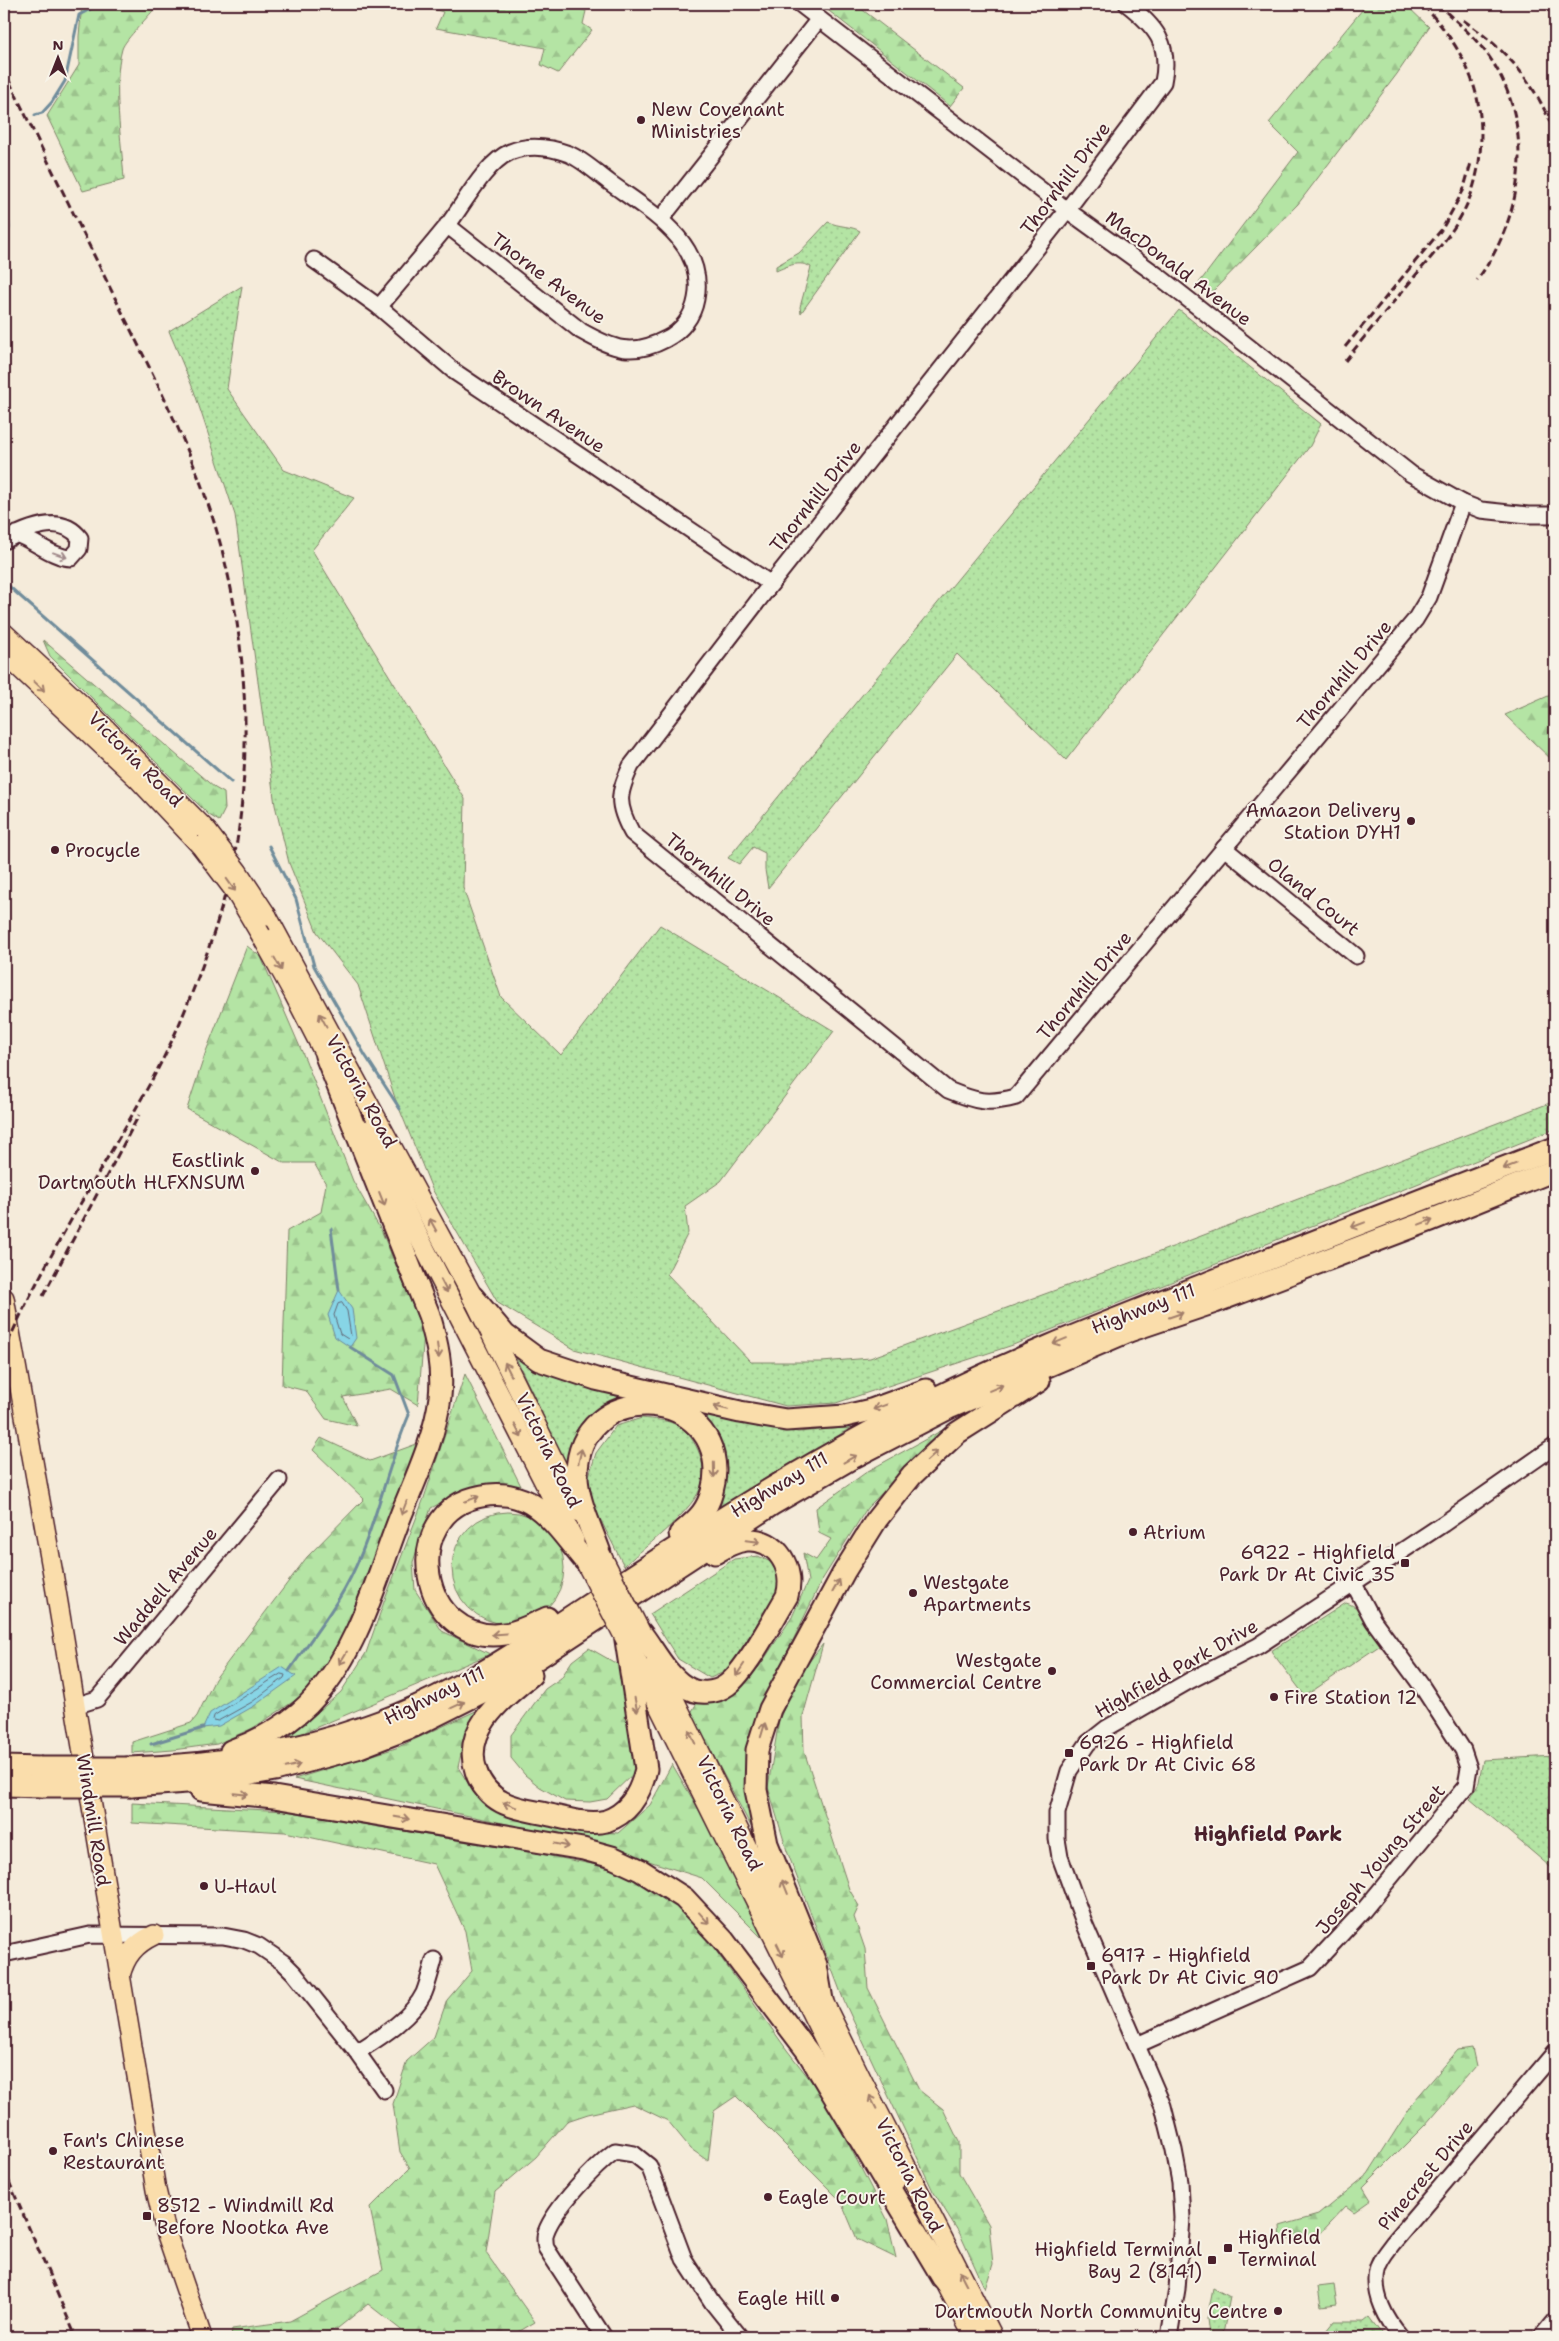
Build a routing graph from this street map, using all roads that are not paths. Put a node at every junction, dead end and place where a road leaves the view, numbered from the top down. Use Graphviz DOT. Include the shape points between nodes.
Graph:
graph roads {
  1 [pos="800,4"];
  2 [pos="1127,4"];
  3 [pos="819,19"];
  4 [pos="1067,210"];
  5 [pos="661,219"];
  6 [pos="447,225"];
  7 [pos="314,260"];
  8 [pos="379,307"];
  9 [pos="1463,503"];
  10 [pos="1555,514"];
  11 [pos="771,584"];
  12 [pos="4,633"];
  13 [pos="4,653"];
  14 [pos="203,838"];
  15 [pos="1224,848"];
  16 [pos="1356,956"];
  17 [pos="326,1056"];
  18 [pos="1555,1148"];
  19 [pos="1555,1170"];
  20 [pos="473,1297"];
  21 [pos="4,1298"];
  22 [pos="1130,1331"];
  23 [pos="1009,1362"];
  24 [pos="1555,1446"];
  25 [pos="279,1480"];
  26 [pos="592,1557"];
  27 [pos="637,1573"];
  28 [pos="660,1576"];
  29 [pos="1354,1584"];
  30 [pos="610,1591"];
  31 [pos="593,1621"];
  32 [pos="634,1636"];
  33 [pos="75,1706"];
  34 [pos="4,1767"];
  35 [pos="159,1776"];
  36 [pos="42,1777"];
  37 [pos="4,1785"];
  38 [pos="113,1935"];
  39 [pos="154,1935"];
  40 [pos="4,1954"];
  41 [pos="434,1960"];
  42 [pos="120,1977"];
  43 [pos="822,2000"];
  44 [pos="1137,2045"];
  45 [pos="357,2052"];
  46 [pos="1555,2052"];
  47 [pos="384,2090"];
  48 [pos="943,2278"];
  49 [pos="1555,2320"];
  50 [pos="601,2336"];
  51 [pos="202,2337"];
  52 [pos="740,2337"];
  53 [pos="974,2337"];
  54 [pos="993,2337"];
  55 [pos="1169,2337"];
  56 [pos="1402,2337"];
  57 [pos="1541,2337"];
  1 -- 3 [label="street, MacDonald Avenue"];
  2 -- 4 [label="street, Thornhill Drive" via="1148,21 1161,41 1167,64 1163,82"];
  3 -- 4 [label="street, MacDonald Avenue"];
  3 -- 5 [label="street"];
  4 -- 9 [label="street, MacDonald Avenue" via="1162,278 1411,474"];
  4 -- 11 [label="street, Thornhill Drive"];
  5 -- 6 [label="street, Thorne Avenue" via="571,155 531,147 510,152 493,163"];
  5 -- 6 [label="street, Thorne Avenue" via="690,253 697,279 695,306 688,320 672,336 649,348 622,349 581,331"];
  6 -- 8 [label="street, Thorne Avenue"];
  7 -- 8 [label="street, Brown Avenue"];
  8 -- 11 [label="street, Brown Avenue" via="436,357 471,382"];
  9 -- 10 [label="street, MacDonald Avenue" via="1481,510 1504,513"];
  9 -- 15 [label="street, Thornhill Drive" via="1429,597 1416,620"];
  11 -- 15 [label="street, Thornhill Drive" via="631,766 620,789 625,820 632,832 948,1090 977,1102 997,1102 1016,1097"];
  14 -- 12 [label="main road, Victoria Road, one-way" via="117,740"];
  13 -- 14 [label="main road, Victoria Road, one-way"];
  14 -- 17 [label="main road, Victoria Road, one-way, bridge" via="261,935"];
  20 -- 14 [label="main road, Victoria Road, one-way, bridge" via="267,916 238,872"];
  15 -- 16 [label="street, Oland Court"];
  17 -- 26 [label="main road, Victoria Road, one-way"];
  17 -- 35 [label="highway, one-way" via="429,1315 440,1371 436,1418 351,1646 332,1677 315,1698 259,1740"];
  18 -- 23 [label="highway, Highway 111, one-way"];
  22 -- 19 [label="highway, Highway 111, one-way" via="1215,1302"];
  23 -- 20 [label="highway, one-way" via="872,1410 845,1416 786,1420 596,1379 538,1360 505,1335"];
  26 -- 20 [label="main road, Victoria Road, one-way"];
  21 -- 33 [label="main road, Windmill Road"];
  28 -- 22 [label="highway, Highway 111, one-way" via="770,1505 894,1436 951,1407"];
  43 -- 22 [label="highway, one-way" via="816,1965 767,1844 756,1790 757,1750 770,1709 844,1572 877,1519 912,1475 957,1434 1037,1382 1110,1348"];
  23 -- 27 [label="highway, Highway 111" via="836,1449 755,1496"];
  24 -- 29 [label="street, Highfield Park Drive"];
  25 -- 33 [label="street, Waddell Avenue" via="97,1699"];
  26 -- 27 [label="highway, one-way" via="578,1484 579,1456 590,1431 606,1415 628,1406 652,1405 677,1412 689,1419 706,1439 714,1464 714,1484 702,1513"];
  30 -- 26 [label="highway, one-way" via="518,1631 490,1634 467,1629 442,1608 431,1586 427,1566 430,1542 442,1519 475,1497 500,1494 513,1496 538,1508"];
  26 -- 32 [label="main road, Victoria Road, bridge"];
  27 -- 30 [label="highway, Highway 111"];
  28 -- 31 [label="highway, Highway 111"];
  28 -- 32 [label="highway, one-way" via="748,1540 770,1546 783,1559 789,1572 789,1588 761,1640 734,1679 715,1691 694,1690 680,1683"];
  29 -- 44 [label="street, Highfield Park Drive" via="1258,1646 1108,1728 1088,1744 1069,1771 1057,1813 1060,1857 1085,1925"];
  29 -- 44 [label="street, Joseph Young Street" via="1373,1620 1463,1750 1469,1768 1466,1786 1363,1911 1310,1968"];
  30 -- 35 [label="highway, Highway 111" via="448,1692 370,1726 288,1750"];
  32 -- 31 [label="highway, one-way" via="646,1769 632,1804 624,1812 596,1822 503,1803 488,1792 477,1776 473,1751 476,1733 494,1709"];
  35 -- 31 [label="highway, Highway 111, one-way" via="215,1780 275,1770 384,1738 473,1698"];
  43 -- 32 [label="main road, Victoria Road, one-way"];
  32 -- 48 [label="main road, Victoria Road, one-way"];
  33 -- 38 [label="main road, Windmill Road"];
  34 -- 36 [label="highway, Highway 111"];
  35 -- 36 [label="highway, Highway 111, bridge"];
  35 -- 48 [label="highway, one-way" via="560,1844 612,1857 640,1870 684,1898 724,1941 802,2044"];
  36 -- 37 [label="highway, Highway 111"];
  38 -- 39 [label="street"];
  38 -- 40 [label="street" via="90,1935"];
  38 -- 42 [label="main road, Windmill Road"];
  39 -- 42 [label="main road" via="132,1950 123,1964"];
  39 -- 45 [label="street" via="223,1936 244,1940 265,1950 294,1973"];
  41 -- 45 [label="street" via="423,1995 387,2032"];
  42 -- 51 [label="main road, Windmill Road" via="156,2190 166,2232"];
  54 -- 43 [label="main road, Victoria Road, one-way"];
  44 -- 55 [label="street, Highfield Park Drive" via="1163,2106 1180,2182 1181,2234"];
  45 -- 47 [label="street"];
  46 -- 56 [label="street, Pinecrest Drive" via="1382,2259 1377,2269 1381,2304 1389,2323"];
  48 -- 53 [label="main road, Victoria Road"];
  49 -- 57 [label="street"];
  50 -- 52 [label="street" via="546,2248 545,2234 554,2217 594,2169 615,2151 634,2154 649,2166 684,2259"];
}
